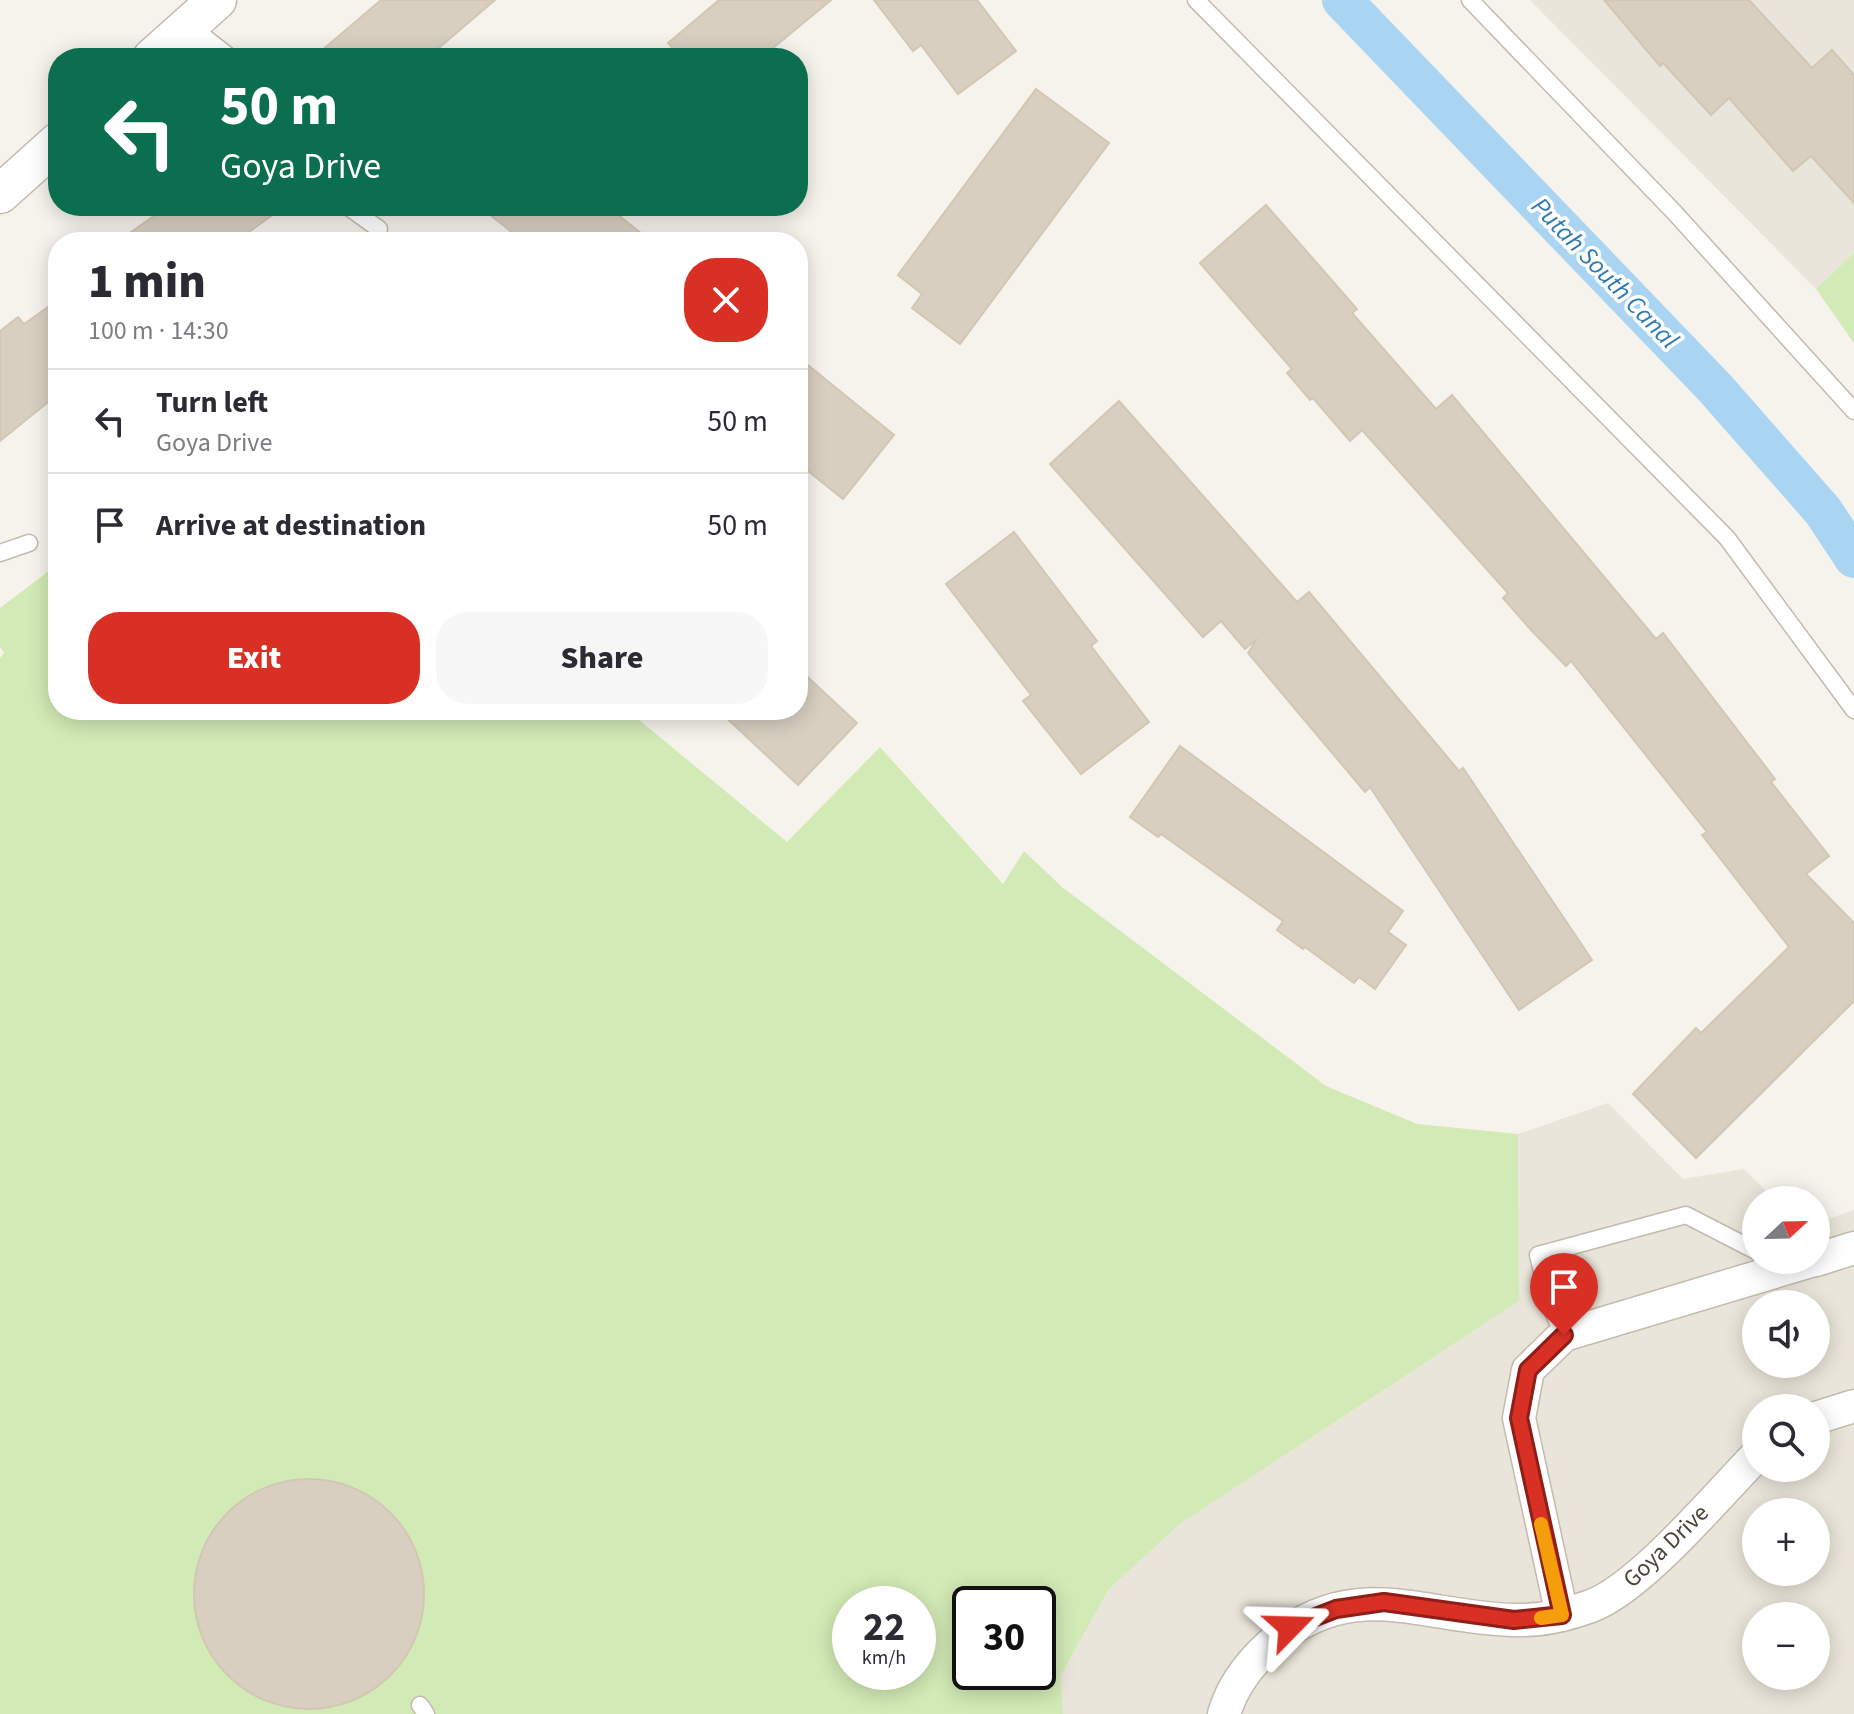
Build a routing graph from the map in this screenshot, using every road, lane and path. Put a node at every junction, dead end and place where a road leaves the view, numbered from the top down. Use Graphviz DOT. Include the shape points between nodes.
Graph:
graph roads {
  1 [pos="217,0"];
  2 [pos="1196,0"];
  3 [pos="1470,0"];
  4 [pos="197,42"];
  5 [pos="48,151"];
  6 [pos="0,194"];
  7 [pos="361,216"];
  8 [pos="369,216"];
  9 [pos="1854,411"];
  10 [pos="29,543"];
  11 [pos="0,553"];
  12 [pos="1854,710"];
  13 [pos="1742,1244"];
  14 [pos="1854,1248"];
  15 [pos="1830,1254"];
  16 [pos="1760,1274"];
  17 [pos="1564,1335"];
  18 [pos="1854,1406"];
  19 [pos="1830,1414"];
  20 [pos="1742,1470"];
  21 [pos="1562,1615"];
  22 [pos="1224,1714"];
  1 -- 4 [label="street"];
  2 -- 12 [label="lane" via="1727,538"];
  3 -- 9 [label="lane" via="1674,212"];
  5 -- 6 [label="street"];
  7 -- 8 [label="lane" via="379,229"];
  10 -- 11 [label="lane"];
  13 -- 17 [label="lane" via="1686,1215 1538,1255 1551,1308"];
  14 -- 15 [label="street"];
  16 -- 17 [label="street"];
  17 -- 21 [label="street" via="1528,1370 1519,1418"];
  18 -- 19 [label="street"];
  20 -- 21 [label="street, Goya Drive" via="1630,1584 1595,1605"];
  21 -- 22 [label="street, Goya Drive" via="1514,1620 1384,1602 1336,1609 1290,1627 1255,1658 1229,1696"];
}
